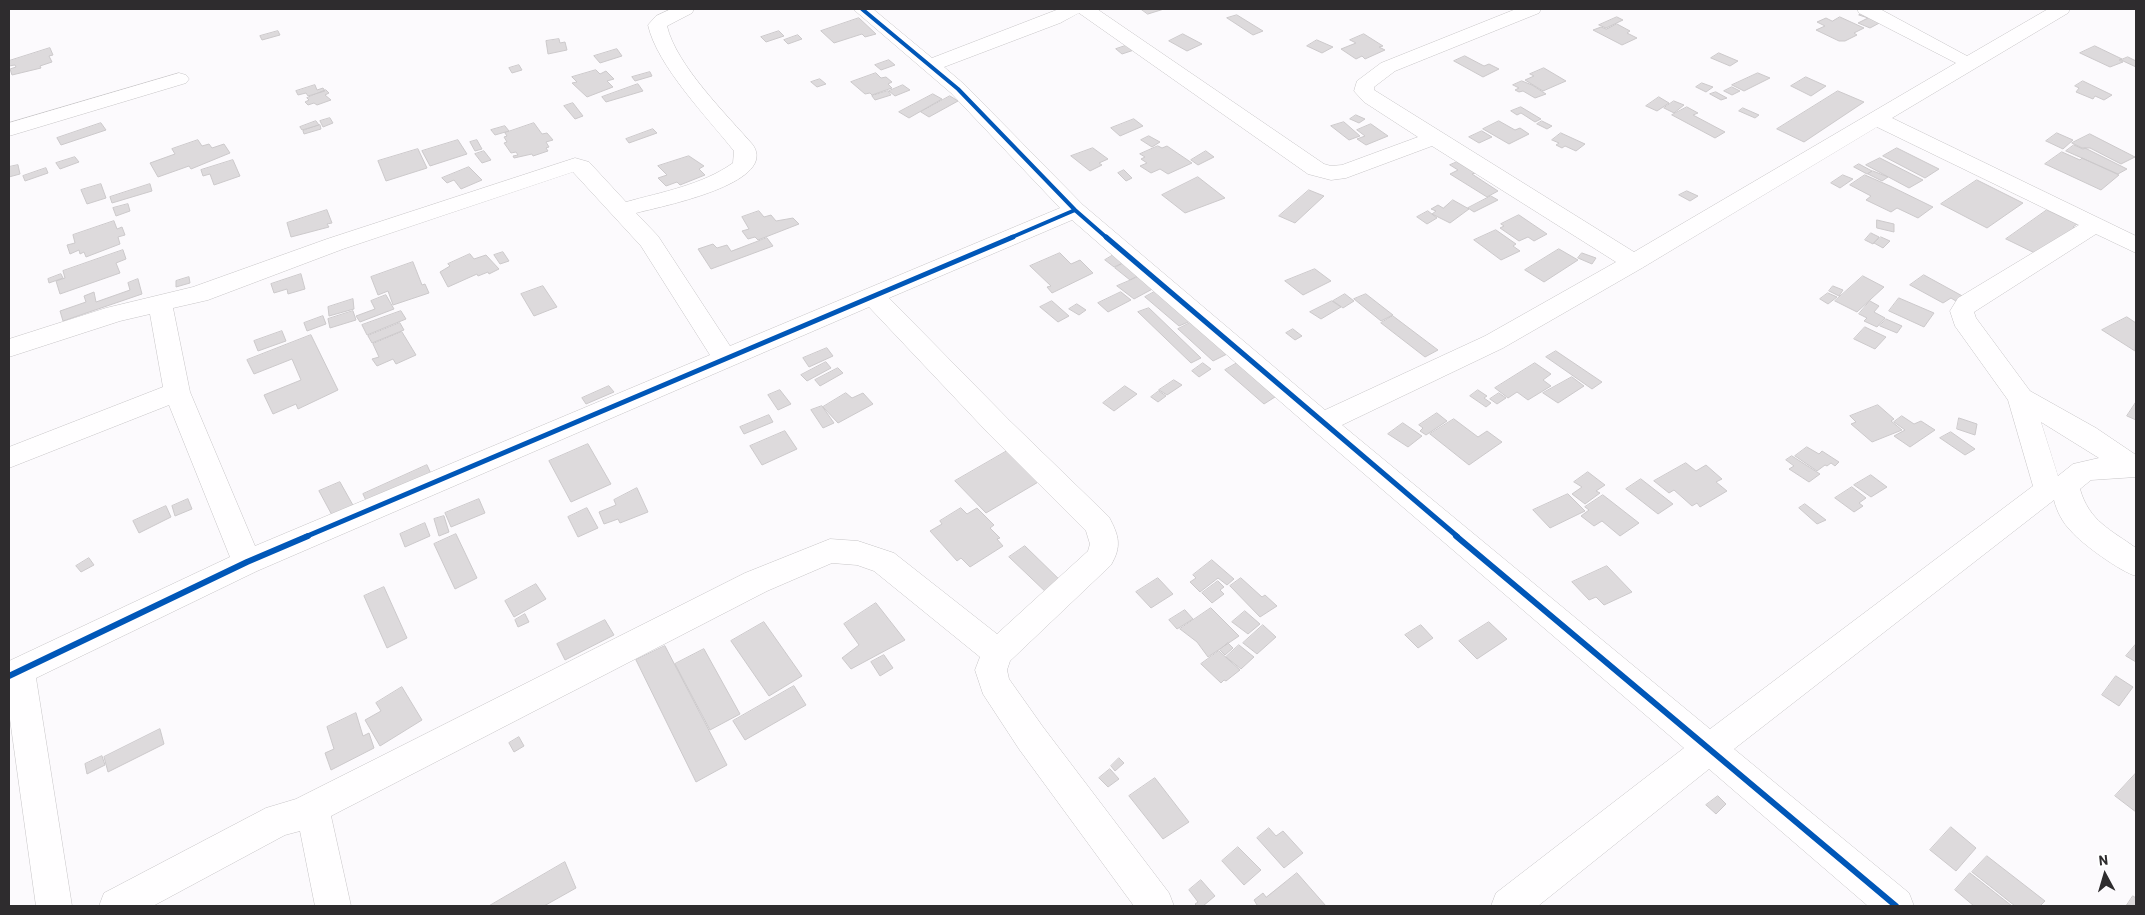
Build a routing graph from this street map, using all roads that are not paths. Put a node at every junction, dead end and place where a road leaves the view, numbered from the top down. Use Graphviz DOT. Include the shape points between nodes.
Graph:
graph roads {
  1 [pos="686,9"];
  2 [pos="862,9"];
  3 [pos="1073,9"];
  4 [pos="1085,9"];
  5 [pos="1532,9"];
  6 [pos="1866,9"];
  7 [pos="2061,9"];
  8 [pos="2011,39"];
  9 [pos="1959,58"];
  10 [pos="931,65"];
  11 [pos="1945,78"];
  12 [pos="179,79"];
  13 [pos="1877,119"];
  14 [pos="9,130"];
  15 [pos="1434,138"];
  16 [pos="621,210"];
  17 [pos="1075,210"];
  18 [pos="2096,224"];
  19 [pos="2136,246"];
  20 [pos="1634,263"];
  21 [pos="873,296"];
  22 [pos="160,304"];
  23 [pos="9,348"];
  24 [pos="725,359"];
  25 [pos="177,392"];
  26 [pos="2021,398"];
  27 [pos="1322,423"];
  28 [pos="9,458"];
  29 [pos="2133,467"];
  30 [pos="2057,488"];
  31 [pos="248,562"];
  32 [pos="2136,564"];
  33 [pos="998,653"];
  34 [pos="14,673"];
  35 [pos="1710,748"];
  36 [pos="301,814"];
  37 [pos="54,906"];
  38 [pos="117,906"];
  39 [pos="333,906"];
  40 [pos="1156,906"];
  41 [pos="1509,906"];
  42 [pos="1896,906"];
  1 -- 16 [label="street" via="656,25 656,32 745,150 746,160 741,168 725,177 686,192"];
  2 -- 10 [label="street"];
  3 -- 10 [label="street"];
  4 -- 15 [label="street" via="1316,169 1331,173 1346,171"];
  5 -- 15 [label="street" via="1388,68 1364,85 1364,91 1370,98"];
  6 -- 9 [label="street"];
  7 -- 8 [label="street"];
  8 -- 9 [label="street" via="1971,48"];
  8 -- 11 [label="street"];
  9 -- 11 [label="street"];
  10 -- 17 [label="street"];
  11 -- 13 [label="street"];
  12 -- 14 [label="street"];
  13 -- 18 [label="street"];
  13 -- 20 [label="street"];
  15 -- 20 [label="street"];
  16 -- 22 [label="street" via="581,166 564,166 199,294"];
  16 -- 24 [label="street" via="650,241"];
  17 -- 21 [label="street"];
  17 -- 27 [label="street"];
  18 -- 19 [label="street"];
  18 -- 26 [label="street" via="1966,304 1962,311 1964,320"];
  20 -- 27 [label="street" via="1494,342"];
  21 -- 24 [label="street"];
  21 -- 33 [label="street" via="998,427 1099,525 1105,544 1101,557"];
  22 -- 23 [label="street" via="114,314"];
  22 -- 25 [label="street"];
  24 -- 31 [label="street"];
  25 -- 28 [label="street"];
  25 -- 31 [label="street"];
  26 -- 29 [label="street" via="2086,435"];
  26 -- 30 [label="street"];
  27 -- 35 [label="street"];
  29 -- 30 [label="street" via="2100,467 2083,471"];
  30 -- 32 [label="street" via="2082,524"];
  30 -- 35 [label="street"];
  31 -- 34 [label="street"];
  33 -- 36 [label="street" via="884,562 858,553 830,551 756,582"];
  33 -- 40 [label="street" via="991,670 994,684"];
  34 -- 37 [label="street"];
  35 -- 41 [label="street"];
  35 -- 42 [label="street"];
  36 -- 38 [label="street" via="278,820"];
  36 -- 39 [label="street" via="316,819"];
}
